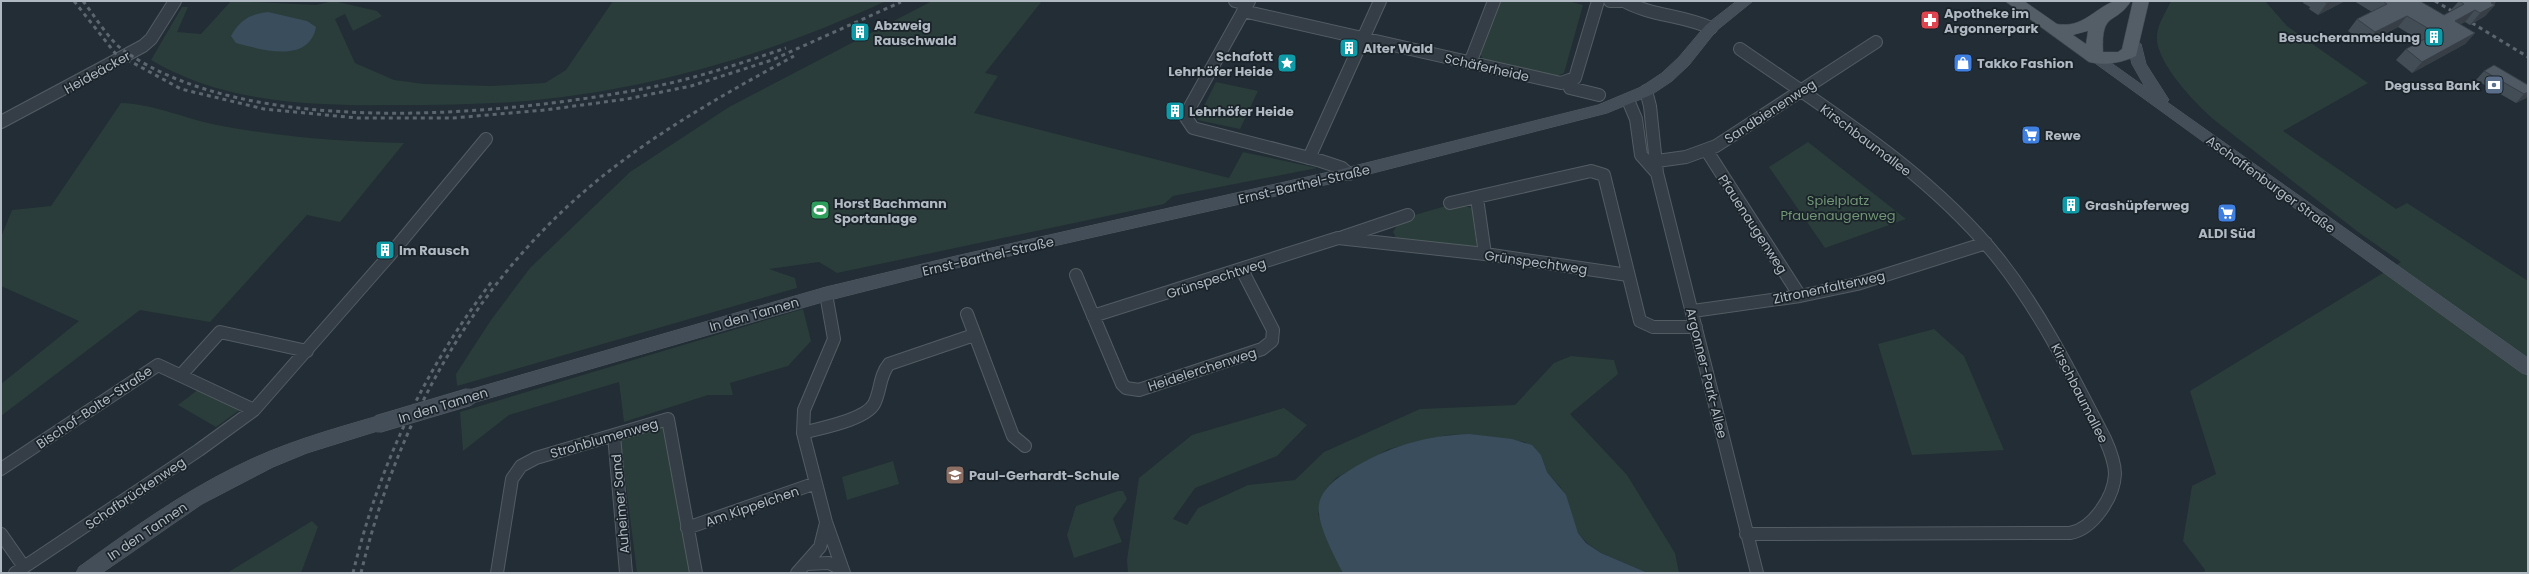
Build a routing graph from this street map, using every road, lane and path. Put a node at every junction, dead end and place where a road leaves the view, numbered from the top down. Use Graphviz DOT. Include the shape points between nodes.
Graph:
graph roads {
  1 [pos="175,1"];
  2 [pos="1235,1"];
  3 [pos="1380,1"];
  4 [pos="1494,1"];
  5 [pos="1598,1"];
  6 [pos="1610,1"];
  7 [pos="1624,1"];
  8 [pos="1746,1"];
  9 [pos="2013,1"];
  10 [pos="2123,1"];
  11 [pos="2141,1"];
  12 [pos="1247,5"];
  13 [pos="2099,19"];
  14 [pos="1711,28"];
  15 [pos="2054,29"];
  16 [pos="1364,39"];
  17 [pos="1876,42"];
  18 [pos="2134,44"];
  19 [pos="1740,50"];
  20 [pos="2095,58"];
  21 [pos="1470,63"];
  22 [pos="1568,82"];
  23 [pos="1646,91"];
  24 [pos="1800,91"];
  25 [pos="1599,95"];
  26 [pos="1628,100"];
  27 [pos="2166,109"];
  28 [pos="1,122"];
  29 [pos="486,139"];
  30 [pos="1707,151"];
  31 [pos="1309,158"];
  32 [pos="1657,161"];
  33 [pos="1657,173"];
  34 [pos="1349,174"];
  35 [pos="1477,198"];
  36 [pos="1450,203"];
  37 [pos="1408,215"];
  38 [pos="1338,238"];
  39 [pos="1986,243"];
  40 [pos="1485,254"];
  41 [pos="1242,270"];
  42 [pos="1076,275"];
  43 [pos="1628,275"];
  44 [pos="826,294"];
  45 [pos="1800,296"];
  46 [pos="1692,311"];
  47 [pos="967,314"];
  48 [pos="1093,316"];
  49 [pos="1696,326"];
  50 [pos="974,335"];
  51 [pos="308,351"];
  52 [pos="2528,368"];
  53 [pos="181,375"];
  54 [pos="254,410"];
  55 [pos="803,432"];
  56 [pos="614,435"];
  57 [pos="1025,446"];
  58 [pos="1,469"];
  59 [pos="816,483"];
  60 [pos="826,522"];
  61 [pos="687,528"];
  62 [pos="1,534"];
  63 [pos="1746,534"];
  64 [pos="802,568"];
  65 [pos="20,570"];
  66 [pos="844,571"];
  67 [pos="86,573"];
  68 [pos="497,573"];
  69 [pos="626,573"];
  70 [pos="696,573"];
  71 [pos="1757,573"];
  1 -- 28 [label="street, Heideäcker" via="151,39 143,46"];
  2 -- 12 [label="street, Schäferheide"];
  3 -- 16 [label="street"];
  4 -- 21 [label="street"];
  5 -- 22 [label="street" via="1574,78"];
  6 -- 7 [label="street"];
  7 -- 14 [label="street" via="1638,8 1692,19"];
  8 -- 14 [label="street, Ernst-Barthel-Straße"];
  9 -- 15 [label="main road, Aschaffenburger Straße"];
  10 -- 13 [label="main road"];
  11 -- 18 [label="main road"];
  12 -- 16 [label="street, Schäferheide"];
  12 -- 31 [label="street" via="1185,116 1193,128"];
  13 -- 15 [label="main road" via="2077,30"];
  13 -- 20 [label="main road" via="2094,38"];
  14 -- 23 [label="street, Ernst-Barthel-Straße" via="1667,78"];
  15 -- 20 [label="main road, Aschaffenburger Straße"];
  16 -- 21 [label="street, Schäferheide"];
  16 -- 31 [label="street"];
  17 -- 24 [label="street, Sandbienenweg"];
  18 -- 20 [label="main road" via="2127,55"];
  18 -- 27 [label="street" via="2142,70"];
  19 -- 24 [label="street, Kirschbaumallee"];
  20 -- 27 [label="street, Aschaffenburger Straße"];
  21 -- 22 [label="street, Schäferheide" via="1555,83"];
  22 -- 25 [label="street, Schäferheide" via="1570,88"];
  23 -- 26 [label="street, Ernst-Barthel-Straße"];
  23 -- 32 [label="street, Argonner-Park-Allee"];
  24 -- 30 [label="street, Sandbienenweg"];
  24 -- 39 [label="street, Kirschbaumallee" via="1910,174"];
  26 -- 33 [label="street, Argonner-Park-Allee" via="1636,119 1641,155"];
  26 -- 34 [label="street, Ernst-Barthel-Straße" via="1536,128"];
  27 -- 52 [label="street, Aschaffenburger Straße"];
  29 -- 51 [label="street"];
  30 -- 32 [label="street, Sandbienenweg" via="1678,159"];
  30 -- 45 [label="street, Pfauenaugenweg"];
  31 -- 34 [label="street" via="1342,168"];
  32 -- 33 [label="street, Argonner-Park-Allee"];
  33 -- 46 [label="street, Argonner-Park-Allee"];
  34 -- 44 [label="street, Ernst-Barthel-Straße"];
  35 -- 36 [label="street"];
  35 -- 40 [label="street"];
  35 -- 43 [label="street" via="1591,171 1604,175"];
  37 -- 38 [label="street, Grünspechtweg"];
  38 -- 40 [label="street, Grünspechtweg"];
  38 -- 41 [label="street, Grünspechtweg"];
  39 -- 45 [label="street, Zitronenfalterweg" via="1857,284"];
  39 -- 63 [label="street, Kirschbaumallee" via="2026,294 2041,318 2110,450 2115,467 2114,485 2088,526 2074,532 2054,534"];
  40 -- 43 [label="street, Grünspechtweg"];
  41 -- 48 [label="street, Grünspechtweg"];
  41 -- 48 [label="street, Heidelerchenweg" via="1273,330 1272,341 1262,349 1139,390 1126,388 1122,384"];
  42 -- 48 [label="street, Heidelerchenweg"];
  43 -- 49 [label="street" via="1637,314 1642,324 1653,327"];
  44 -- 55 [label="street" via="834,339 804,410"];
  44 -- 67 [label="street, In den Tannen, bridge" via="296,449 213,487"];
  45 -- 46 [label="street, Zitronenfalterweg"];
  46 -- 49 [label="street, Argonner-Park-Allee"];
  47 -- 50 [label="street"];
  49 -- 63 [label="street, Argonner-Park-Allee"];
  50 -- 55 [label="street" via="889,364 883,370 874,406 864,414"];
  50 -- 57 [label="street" via="1013,436"];
  51 -- 53 [label="street" via="220,332"];
  51 -- 54 [label="street"];
  53 -- 54 [label="street, Bischof-Bolte-Straße"];
  53 -- 58 [label="street, Bischof-Bolte-Straße" via="158,365"];
  54 -- 65 [label="street, Schafbrückenweg"];
  55 -- 59 [label="street"];
  56 -- 61 [label="street, Strohblumenweg" via="668,419"];
  56 -- 68 [label="street, Strohblumenweg" via="536,458 521,466 512,479"];
  56 -- 69 [label="street, Auheimer Sand"];
  59 -- 60 [label="street"];
  59 -- 61 [label="street, Am Kippelchen"];
  60 -- 64 [label="street" via="825,536 820,547"];
  60 -- 66 [label="street"];
  61 -- 70 [label="street, Strohblumenweg"];
  62 -- 65 [label="street"];
  63 -- 71 [label="street, Argonner-Park-Allee"];
  64 -- 66 [label="street" via="829,563"];
}
